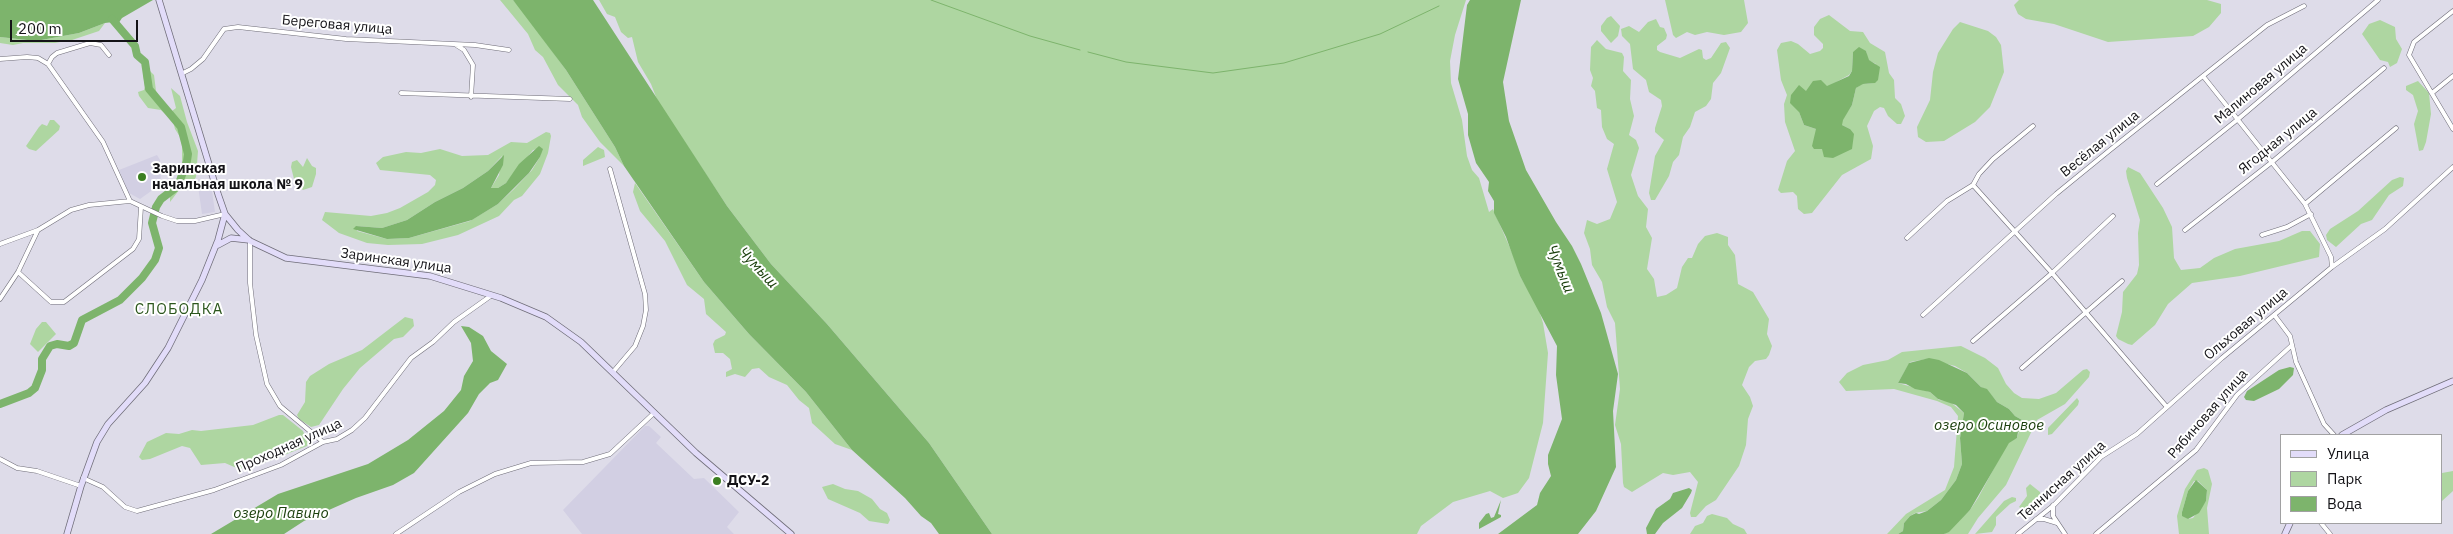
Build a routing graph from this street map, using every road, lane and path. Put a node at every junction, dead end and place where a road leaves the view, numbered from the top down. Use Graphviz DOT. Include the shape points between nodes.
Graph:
graph roads {
  1 [pos="159,0"];
  2 [pos="2378,0"];
  3 [pos="2304,6"];
  4 [pos="2453,11"];
  5 [pos="454,44"];
  6 [pos="510,50"];
  7 [pos="109,55"];
  8 [pos="0,59"];
  9 [pos="46,63"];
  10 [pos="2384,68"];
  11 [pos="182,73"];
  12 [pos="2203,76"];
  13 [pos="2453,76"];
  14 [pos="2432,92"];
  15 [pos="401,93"];
  16 [pos="471,97"];
  17 [pos="570,99"];
  18 [pos="2237,120"];
  19 [pos="2033,126"];
  20 [pos="2396,128"];
  21 [pos="2453,129"];
  22 [pos="2272,162"];
  23 [pos="2453,167"];
  24 [pos="610,169"];
  25 [pos="2157,184"];
  26 [pos="1973,185"];
  27 [pos="130,201"];
  28 [pos="2305,204"];
  29 [pos="141,207"];
  30 [pos="225,214"];
  31 [pos="2311,214"];
  32 [pos="2113,216"];
  33 [pos="38,230"];
  34 [pos="2185,230"];
  35 [pos="2014,233"];
  36 [pos="2262,235"];
  37 [pos="1907,238"];
  38 [pos="250,240"];
  39 [pos="0,244"];
  40 [pos="215,248"];
  41 [pos="2332,267"];
  42 [pos="18,272"];
  43 [pos="2052,273"];
  44 [pos="2122,281"];
  45 [pos="492,296"];
  46 [pos="0,299"];
  47 [pos="2086,313"];
  48 [pos="1923,314"];
  49 [pos="2275,316"];
  50 [pos="1973,341"];
  51 [pos="2291,346"];
  52 [pos="2022,368"];
  53 [pos="614,372"];
  54 [pos="2453,381"];
  55 [pos="2166,406"];
  56 [pos="654,413"];
  57 [pos="2333,434"];
  58 [pos="2344,434"];
  59 [pos="323,442"];
  60 [pos="0,459"];
  61 [pos="83,478"];
  62 [pos="81,486"];
  63 [pos="2054,505"];
  64 [pos="2036,519"];
  65 [pos="2057,523"];
  66 [pos="2322,524"];
  67 [pos="67,534"];
  68 [pos="396,534"];
  69 [pos="791,534"];
  70 [pos="2018,534"];
  71 [pos="2066,534"];
  72 [pos="2096,534"];
  73 [pos="2330,534"];
  1 -- 11 [label="street, Заринская улица"];
  2 -- 18 [label="street, Малиновая улица"];
  3 -- 12 [label="street, Весёлая улица" via="2267,25"];
  4 -- 14 [label="street" via="2414,42 2409,50 2410,60"];
  5 -- 6 [label="street, Береговая улица"];
  5 -- 11 [label="street, Береговая улица" via="374,41 229,28 221,32 197,65"];
  5 -- 16 [label="street" via="464,50 474,65"];
  7 -- 9 [label="street" via="101,46 90,43 54,54"];
  8 -- 9 [label="street" via="27,57"];
  9 -- 27 [label="street" via="103,142"];
  10 -- 22 [label="street, Ягодная улица"];
  11 -- 30 [label="street, Заринская улица"];
  12 -- 18 [label="street"];
  12 -- 35 [label="street, Весёлая улица" via="2072,181"];
  13 -- 14 [label="street"];
  14 -- 21 [label="street"];
  15 -- 16 [label="street"];
  16 -- 17 [label="street"];
  18 -- 22 [label="street"];
  18 -- 25 [label="street, Малиновая улица"];
  19 -- 26 [label="street" via="1993,159"];
  20 -- 28 [label="street"];
  22 -- 28 [label="street"];
  22 -- 34 [label="street, Ягодная улица"];
  23 -- 41 [label="street, Ольховая улица" via="2385,229"];
  24 -- 53 [label="street" via="643,285 646,310 635,346"];
  26 -- 35 [label="street"];
  26 -- 37 [label="street" via="1947,201"];
  27 -- 29 [label="street"];
  27 -- 33 [label="street" via="79,207 63,213"];
  28 -- 31 [label="street"];
  29 -- 30 [label="street" via="177,221 195,221"];
  29 -- 42 [label="street" via="139,239 133,249 64,302 51,302"];
  30 -- 38 [label="street, Заринская улица"];
  30 -- 40 [label="street"];
  31 -- 36 [label="street"];
  31 -- 41 [label="street"];
  32 -- 43 [label="street"];
  33 -- 39 [label="street"];
  33 -- 42 [label="street"];
  35 -- 43 [label="street"];
  35 -- 48 [label="street, Весёлая улица"];
  38 -- 40 [label="street" via="230,238"];
  38 -- 45 [label="street, Заринская улица" via="295,260 430,276"];
  38 -- 59 [label="street" via="250,283 266,384 280,406"];
  40 -- 61 [label="street" via="168,348 145,383 102,433"];
  41 -- 49 [label="street, Ольховая улица"];
  42 -- 46 [label="street"];
  43 -- 47 [label="street"];
  43 -- 50 [label="street"];
  44 -- 47 [label="street"];
  45 -- 53 [label="street, Заринская улица" via="557,324"];
  45 -- 59 [label="street, Проходная улица" via="411,358 352,430 337,439"];
  47 -- 52 [label="street"];
  47 -- 55 [label="street"];
  49 -- 51 [label="street" via="2290,336"];
  49 -- 55 [label="street, Ольховая улица"];
  51 -- 57 [label="street" via="2324,424"];
  51 -- 72 [label="street, Рябиновая улица" via="2237,395 2196,450"];
  53 -- 56 [label="street, Заринская улица"];
  54 -- 58 [label="street" via="2386,410"];
  55 -- 63 [label="street, Теннисная улица" via="2136,434 2095,462"];
  56 -- 68 [label="street" via="610,454 583,462 531,463 495,474 459,492"];
  56 -- 69 [label="street, Заринская улица"];
  59 -- 61 [label="street, Проходная улица" via="250,478 137,511 125,507 103,487"];
  60 -- 62 [label="street" via="17,468 37,471"];
  61 -- 62 [label="street"];
  62 -- 67 [label="street"];
  63 -- 64 [label="street, Теннисная улица"];
  63 -- 65 [label="street" via="2053,516"];
  64 -- 65 [label="street"];
  64 -- 70 [label="street, Теннисная улица"];
  65 -- 71 [label="street"];
  66 -- 73 [label="street"];
}
